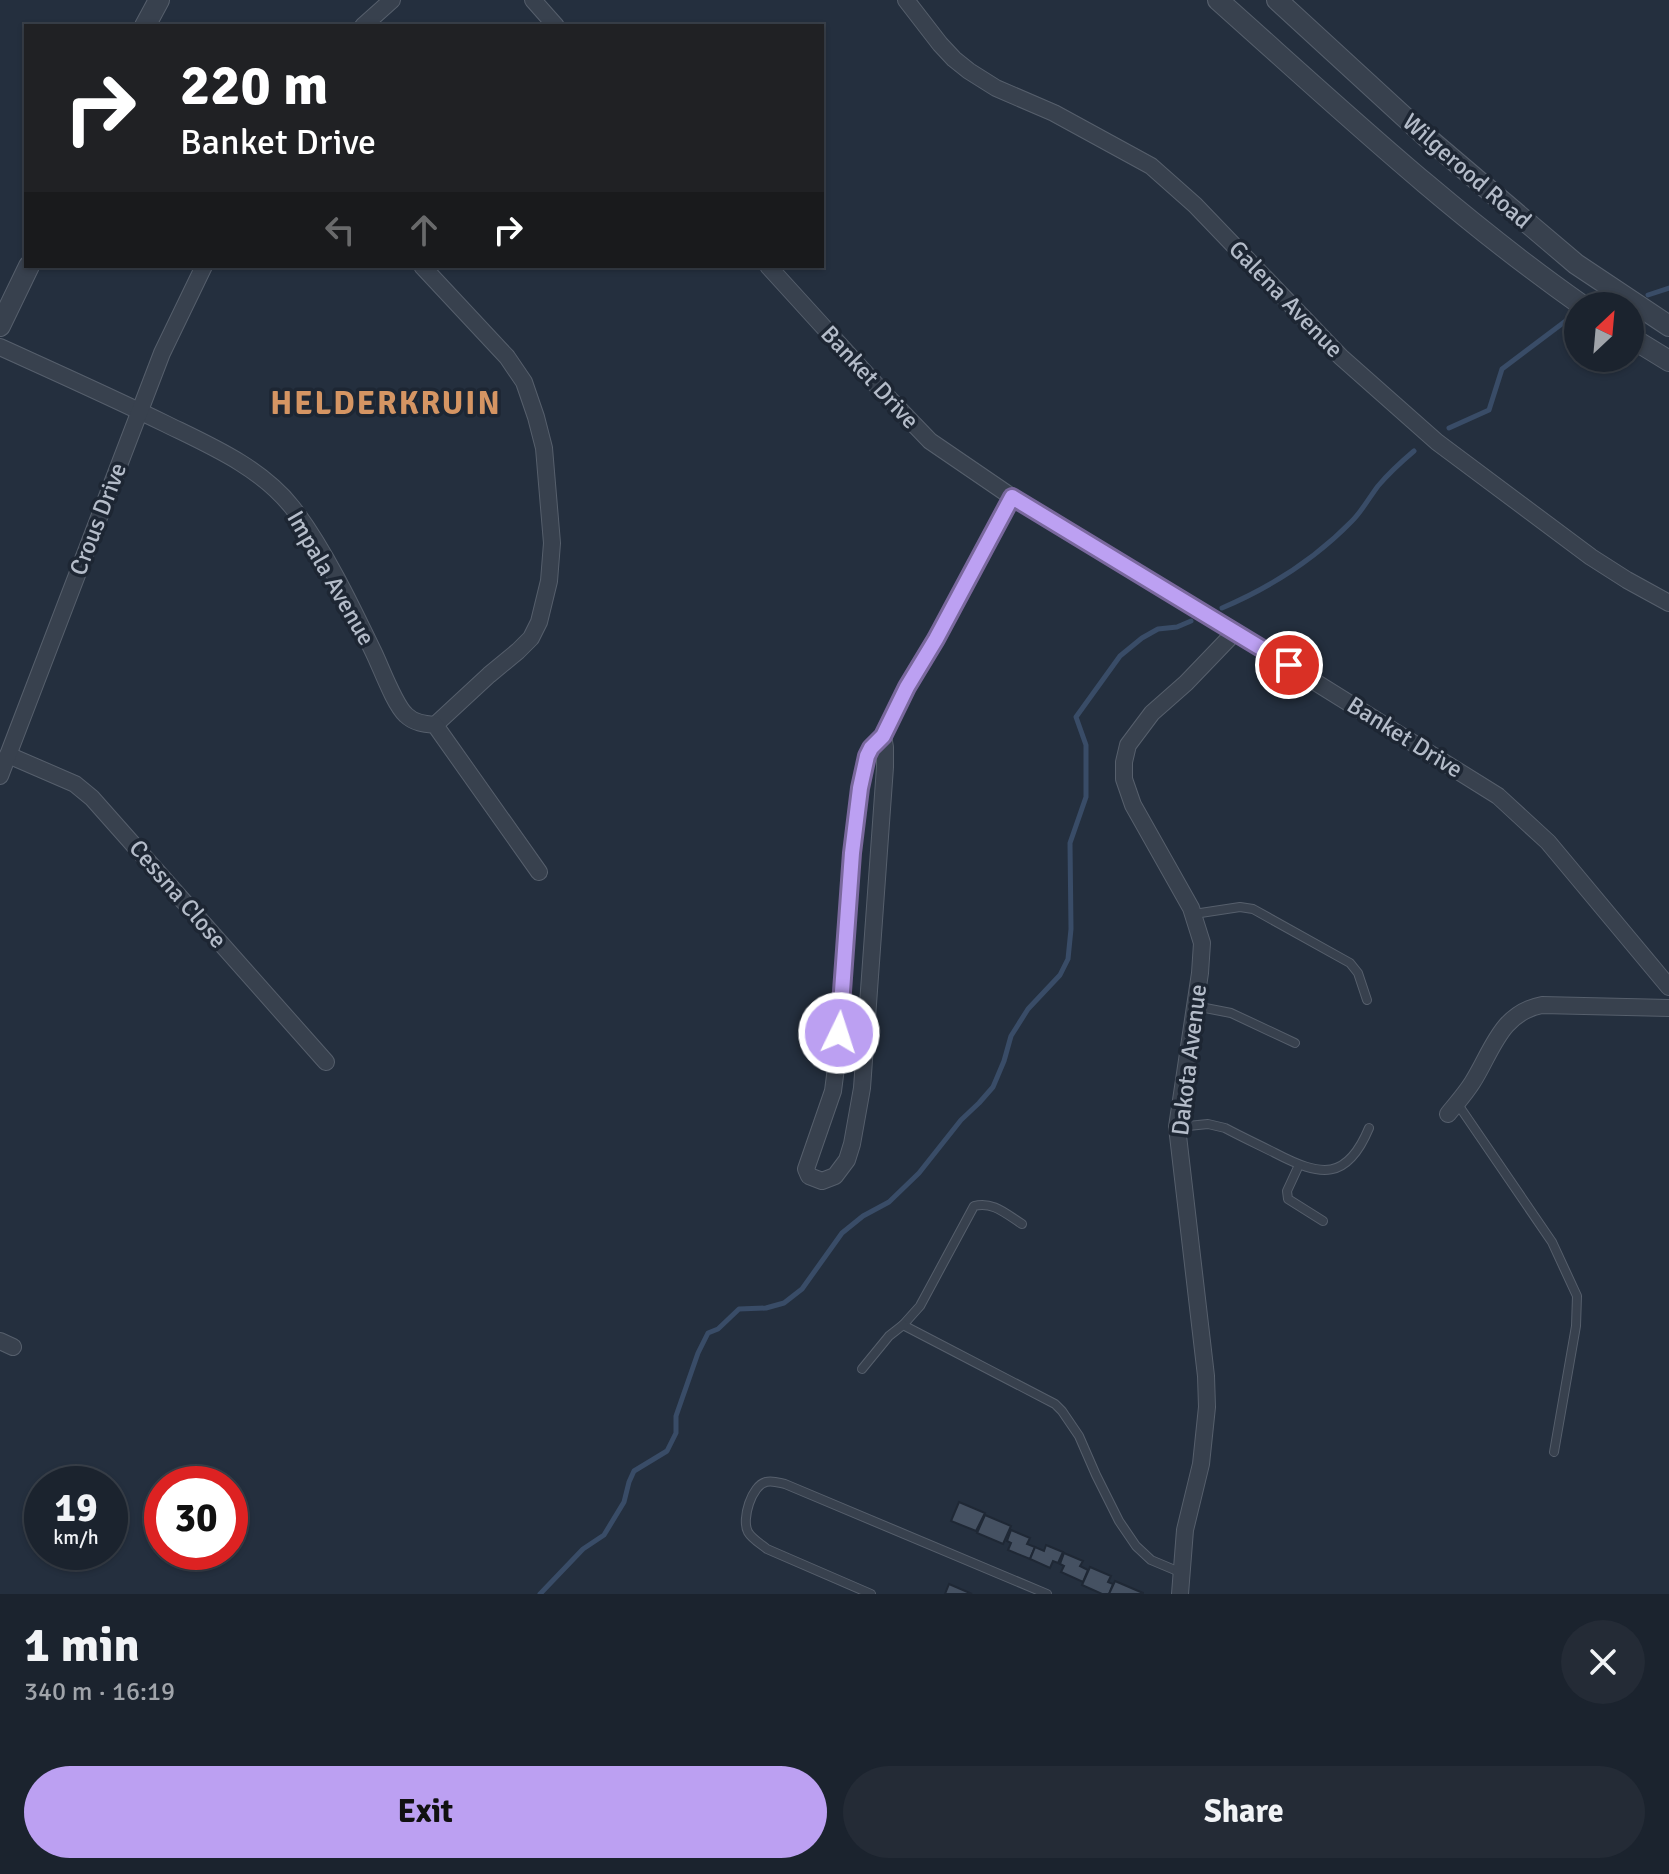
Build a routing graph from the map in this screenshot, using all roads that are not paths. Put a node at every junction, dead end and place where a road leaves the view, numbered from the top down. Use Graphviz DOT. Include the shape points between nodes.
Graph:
graph roads {
  1 [pos="159,0"];
  2 [pos="392,0"];
  3 [pos="533,0"];
  4 [pos="906,0"];
  5 [pos="1218,0"];
  6 [pos="1277,0"];
  7 [pos="146,24"];
  8 [pos="365,24"];
  9 [pos="554,24"];
  10 [pos="28,268"];
  11 [pos="203,268"];
  12 [pos="424,268"];
  13 [pos="770,268"];
  14 [pos="1564,293"];
  15 [pos="0,326"];
  16 [pos="1669,326"];
  17 [pos="1644,346"];
  18 [pos="0,347"];
  19 [pos="1669,361"];
  20 [pos="140,411"];
  21 [pos="1012,497"];
  22 [pos="1669,603"];
  23 [pos="1235,632"];
  24 [pos="435,725"];
  25 [pos="883,736"];
  26 [pos="8,755"];
  27 [pos="0,776"];
  28 [pos="539,872"];
  29 [pos="1194,914"];
  30 [pos="1669,987"];
  31 [pos="1367,1000"];
  32 [pos="1195,1006"];
  33 [pos="1669,1008"];
  34 [pos="1295,1043"];
  35 [pos="326,1062"];
  36 [pos="1452,1108"];
  37 [pos="1177,1127"];
  38 [pos="1369,1128"];
  39 [pos="1299,1165"];
  40 [pos="1323,1221"];
  41 [pos="1022,1224"];
  42 [pos="903,1325"];
  43 [pos="862,1369"];
  44 [pos="1554,1452"];
  45 [pos="1182,1573"];
  46 [pos="871,1594"];
  47 [pos="1047,1594"];
  48 [pos="1180,1594"];
  1 -- 7 [label="street"];
  2 -- 8 [label="street"];
  3 -- 9 [label="street"];
  4 -- 22 [label="street, Galena Avenue" via="969,71 1151,166 1341,357 1437,442 1591,557"];
  5 -- 14 [label="street, Wilgerood Road" via="1399,161"];
  6 -- 16 [label="street, Wilgerood Road" via="1576,264"];
  10 -- 15 [label="street"];
  11 -- 20 [label="street, Crous Drive"];
  12 -- 24 [label="street" via="524,382 544,448 552,543 549,581 531,638"];
  13 -- 21 [label="street, Banket Drive" via="930,441"];
  17 -- 19 [label="street"];
  18 -- 20 [label="street, Impala Avenue"];
  20 -- 24 [label="street, Impala Avenue" via="222,452 272,485 323,556 399,706 407,717"];
  20 -- 26 [label="street, Crous Drive"];
  21 -- 23 [label="street, Banket Drive"];
  21 -- 25 [label="street"];
  23 -- 29 [label="street, Dakota Avenue" via="1152,713 1128,745 1124,762 1133,805"];
  23 -- 30 [label="street, Banket Drive" via="1498,796 1548,842"];
  24 -- 28 [label="street, Impala Avenue"];
  25 -- 25 [label="street" via="862,1088 847,1160 835,1176 822,1181 806,1169 833,1091 860,788 867,756"];
  26 -- 27 [label="street, Crous Drive"];
  26 -- 35 [label="street, Cessna Close" via="84,790"];
  29 -- 31 [label="lane" via="1253,909 1350,963"];
  29 -- 32 [label="street, Dakota Avenue" via="1202,943"];
  32 -- 34 [label="lane" via="1231,1013"];
  32 -- 37 [label="street, Dakota Avenue"];
  33 -- 36 [label="street" via="1531,1007 1494,1041"];
  36 -- 44 [label="lane" via="1529,1205 1577,1296"];
  37 -- 39 [label="lane" via="1225,1128"];
  37 -- 45 [label="street, Dakota Avenue" via="1207,1407"];
  38 -- 39 [label="lane" via="1347,1163 1324,1170"];
  39 -- 40 [label="lane" via="1288,1199"];
  41 -- 42 [label="lane" via="990,1205 974,1206 920,1306"];
  42 -- 43 [label="lane"];
  42 -- 45 [label="lane" via="1055,1404 1079,1436 1136,1546 1151,1560"];
  45 -- 48 [label="street, Dakota Avenue"];
  46 -- 47 [label="lane" via="767,1549 753,1537 744,1518 759,1486 769,1481 785,1484"];
}
